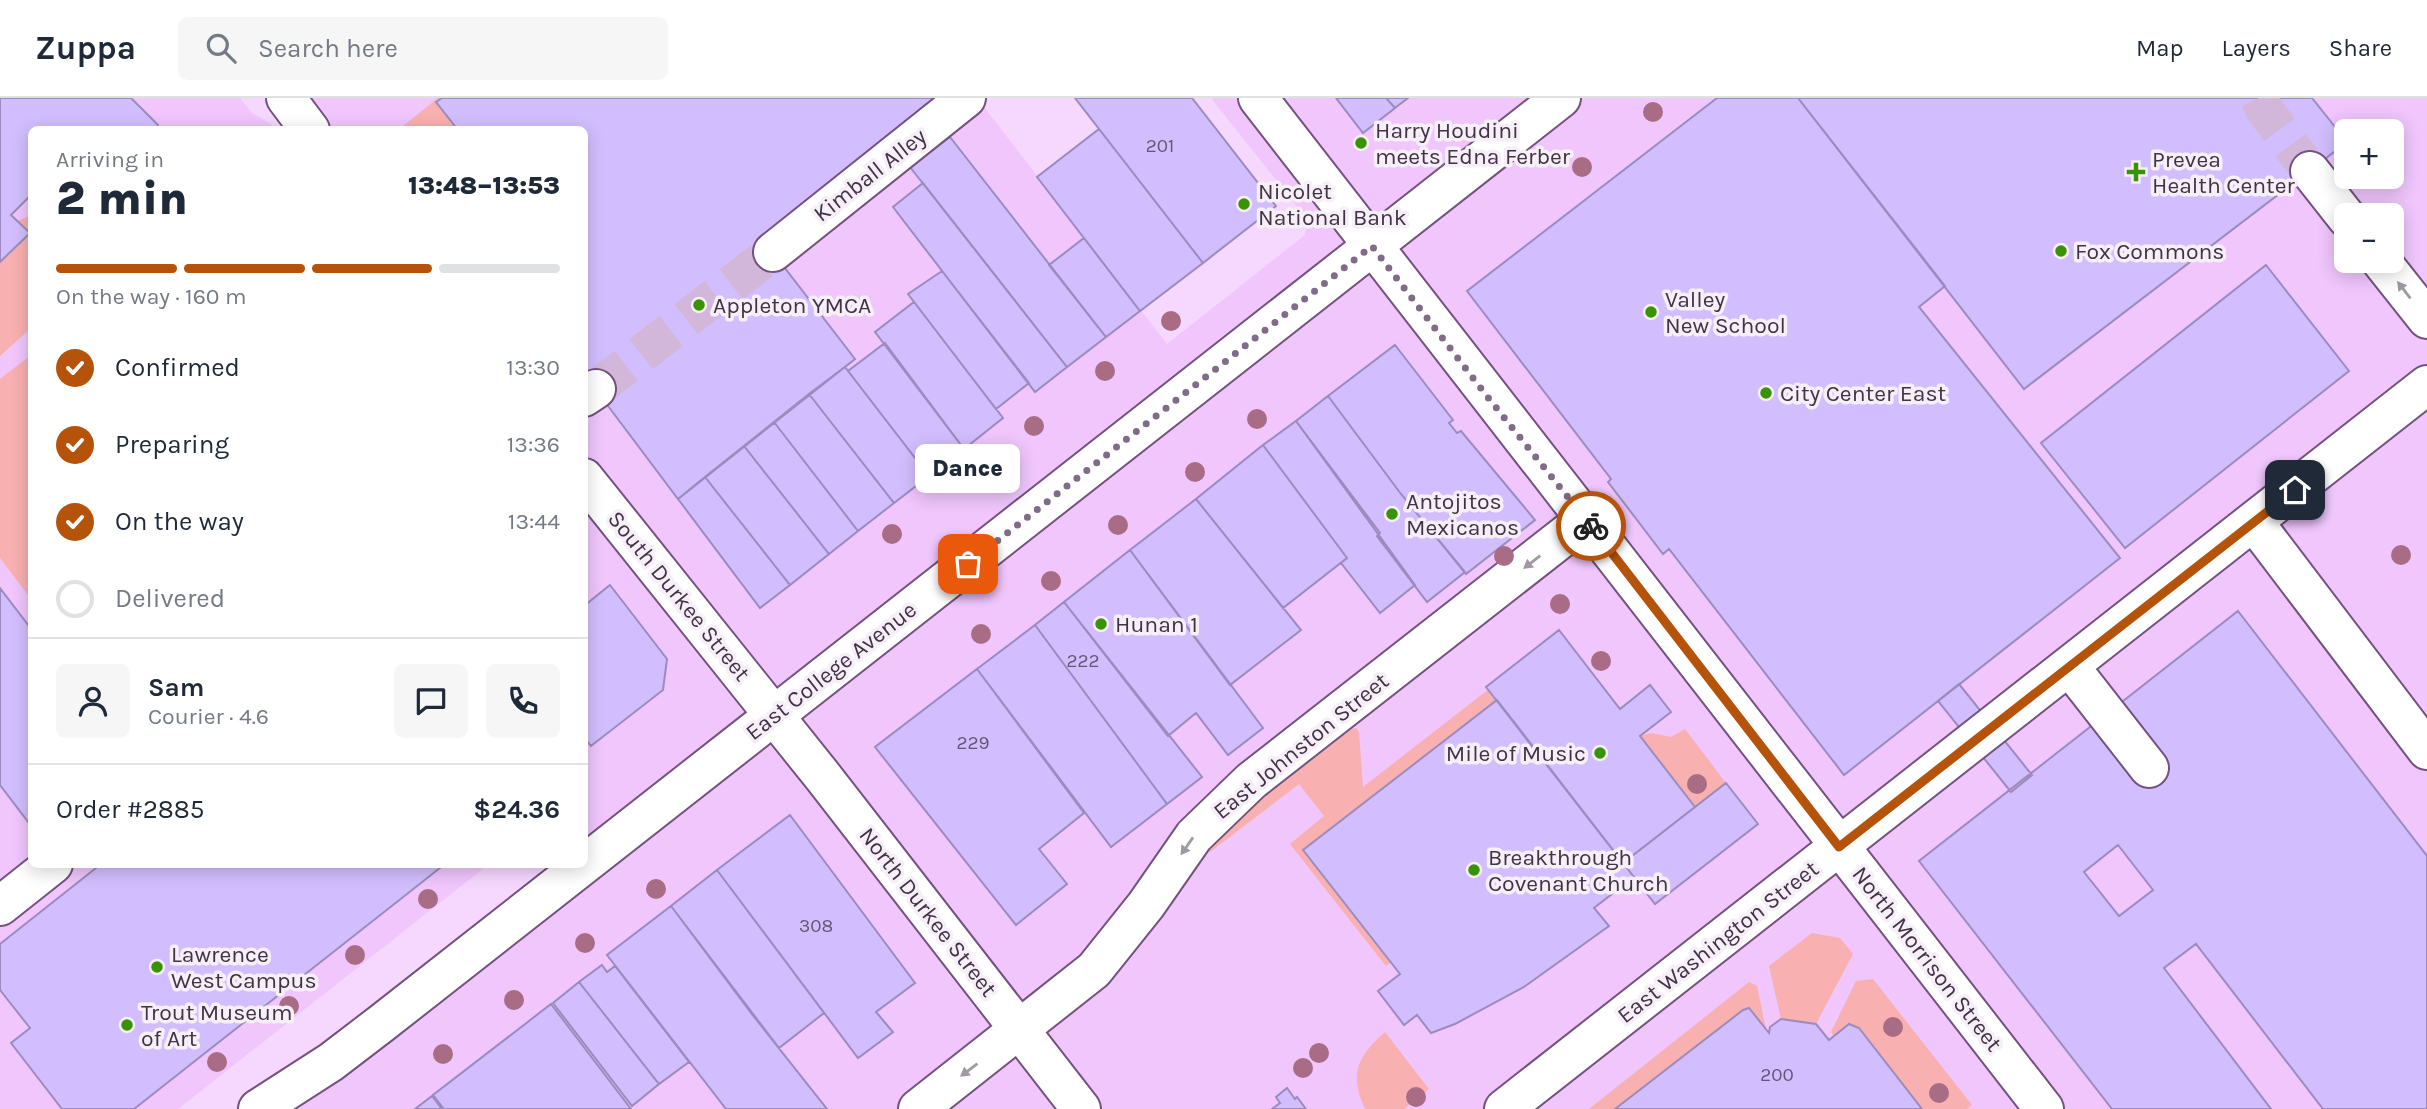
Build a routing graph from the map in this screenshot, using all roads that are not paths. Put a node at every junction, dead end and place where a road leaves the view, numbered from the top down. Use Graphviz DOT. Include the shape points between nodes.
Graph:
graph roads {
  1 [pos="966,98"];
  2 [pos="1258,98"];
  3 [pos="1561,98"];
  4 [pos="2310,172"];
  5 [pos="2335,203"];
  6 [pos="1372,246"];
  7 [pos="773,252"];
  8 [pos="2391,273"];
  9 [pos="2427,319"];
  10 [pos="2427,385"];
  11 [pos="588,483"];
  12 [pos="1586,520"];
  13 [pos="2254,522"];
  14 [pos="2070,667"];
  15 [pos="774,715"];
  16 [pos="2427,750"];
  17 [pos="2149,768"];
  18 [pos="1839,847"];
  19 [pos="588,861"];
  20 [pos="48,868"];
  21 [pos="579,868"];
  22 [pos="0,906"];
  23 [pos="1020,1030"];
  24 [pos="331,1062"];
  25 [pos="258,1109"];
  26 [pos="284,1109"];
  27 [pos="918,1109"];
  28 [pos="1081,1109"];
  29 [pos="1504,1109"];
  30 [pos="2043,1109"];
  1 -- 7 [label="main road, Kimball Alley"];
  2 -- 6 [label="main road, North Morrison Street"];
  3 -- 6 [label="main road, East College Avenue"];
  4 -- 5 [label="main road"];
  6 -- 12 [label="main road, North Morrison Street"];
  6 -- 15 [label="main road, East College Avenue"];
  9 -- 8 [label="main road, one-way"];
  10 -- 13 [label="main road, East Washington Street"];
  11 -- 15 [label="main road, South Durkee Street"];
  12 -- 18 [label="main road, North Morrison Street"];
  12 -- 23 [label="main road, East Johnston Street, one-way" via="1251,781 1194,836 1094,970"];
  13 -- 14 [label="main road, East Washington Street"];
  13 -- 16 [label="main road"];
  14 -- 17 [label="main road"];
  14 -- 18 [label="main road, East Washington Street"];
  15 -- 19 [label="main road, East College Avenue"];
  15 -- 23 [label="main road, North Durkee Street"];
  18 -- 29 [label="main road, East Washington Street"];
  18 -- 30 [label="main road, North Morrison Street"];
  20 -- 22 [label="main road"];
  21 -- 24 [label="main road, East College Avenue"];
  23 -- 27 [label="main road, East Johnston Street, one-way"];
  23 -- 28 [label="main road, North Durkee Street"];
  24 -- 25 [label="main road, East College Avenue"];
  24 -- 26 [label="main road, East College Avenue"];
}
